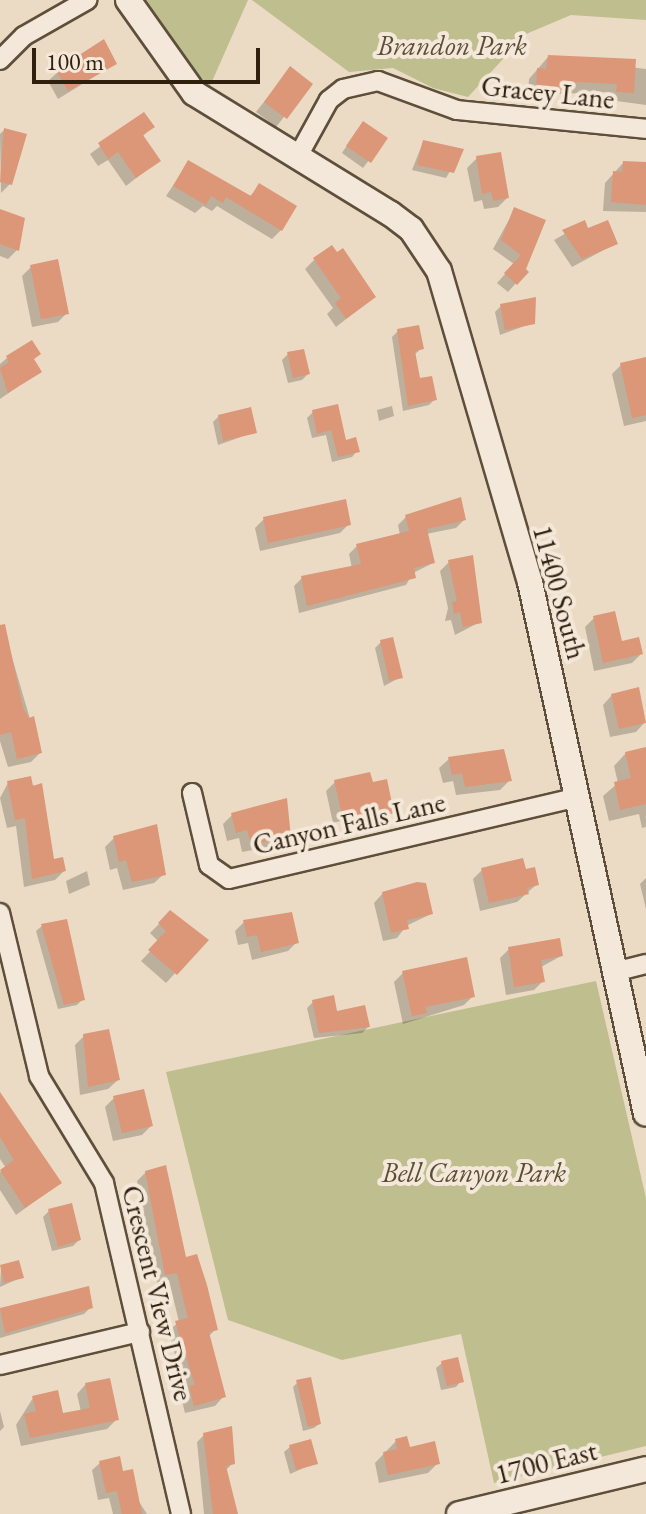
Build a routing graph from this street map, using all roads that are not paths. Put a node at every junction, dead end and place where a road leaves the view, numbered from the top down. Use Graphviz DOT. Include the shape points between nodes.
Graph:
graph roads {
  1 [pos="87,0"];
  2 [pos="128,0"];
  3 [pos="0,60"];
  4 [pos="646,129"];
  5 [pos="297,158"];
  6 [pos="192,793"];
  7 [pos="579,797"];
  8 [pos="0,913"];
  9 [pos="646,964"];
  10 [pos="614,972"];
  11 [pos="646,1114"];
  12 [pos="140,1332"];
  13 [pos="0,1365"];
  14 [pos="646,1469"];
  15 [pos="181,1514"];
  16 [pos="459,1514"];
  1 -- 3 [label="street" via="24,36"];
  2 -- 5 [label="street, 11400 South" via="194,93"];
  4 -- 5 [label="street, Gracey Lane" via="457,110 378,81 343,89 329,100"];
  5 -- 7 [label="street, 11400 South" via="411,229 439,271 530,582"];
  6 -- 7 [label="street, Canyon Falls Lane" via="209,865 229,879"];
  7 -- 10 [label="street, 11400 South"];
  8 -- 12 [label="street, Crescent View Drive" via="39,1076 104,1183"];
  9 -- 10 [label="street"];
  10 -- 11 [label="street, 11400 South"];
  12 -- 13 [label="street"];
  12 -- 15 [label="street, Crescent View Drive"];
  14 -- 16 [label="street, 1700 East"];
}
